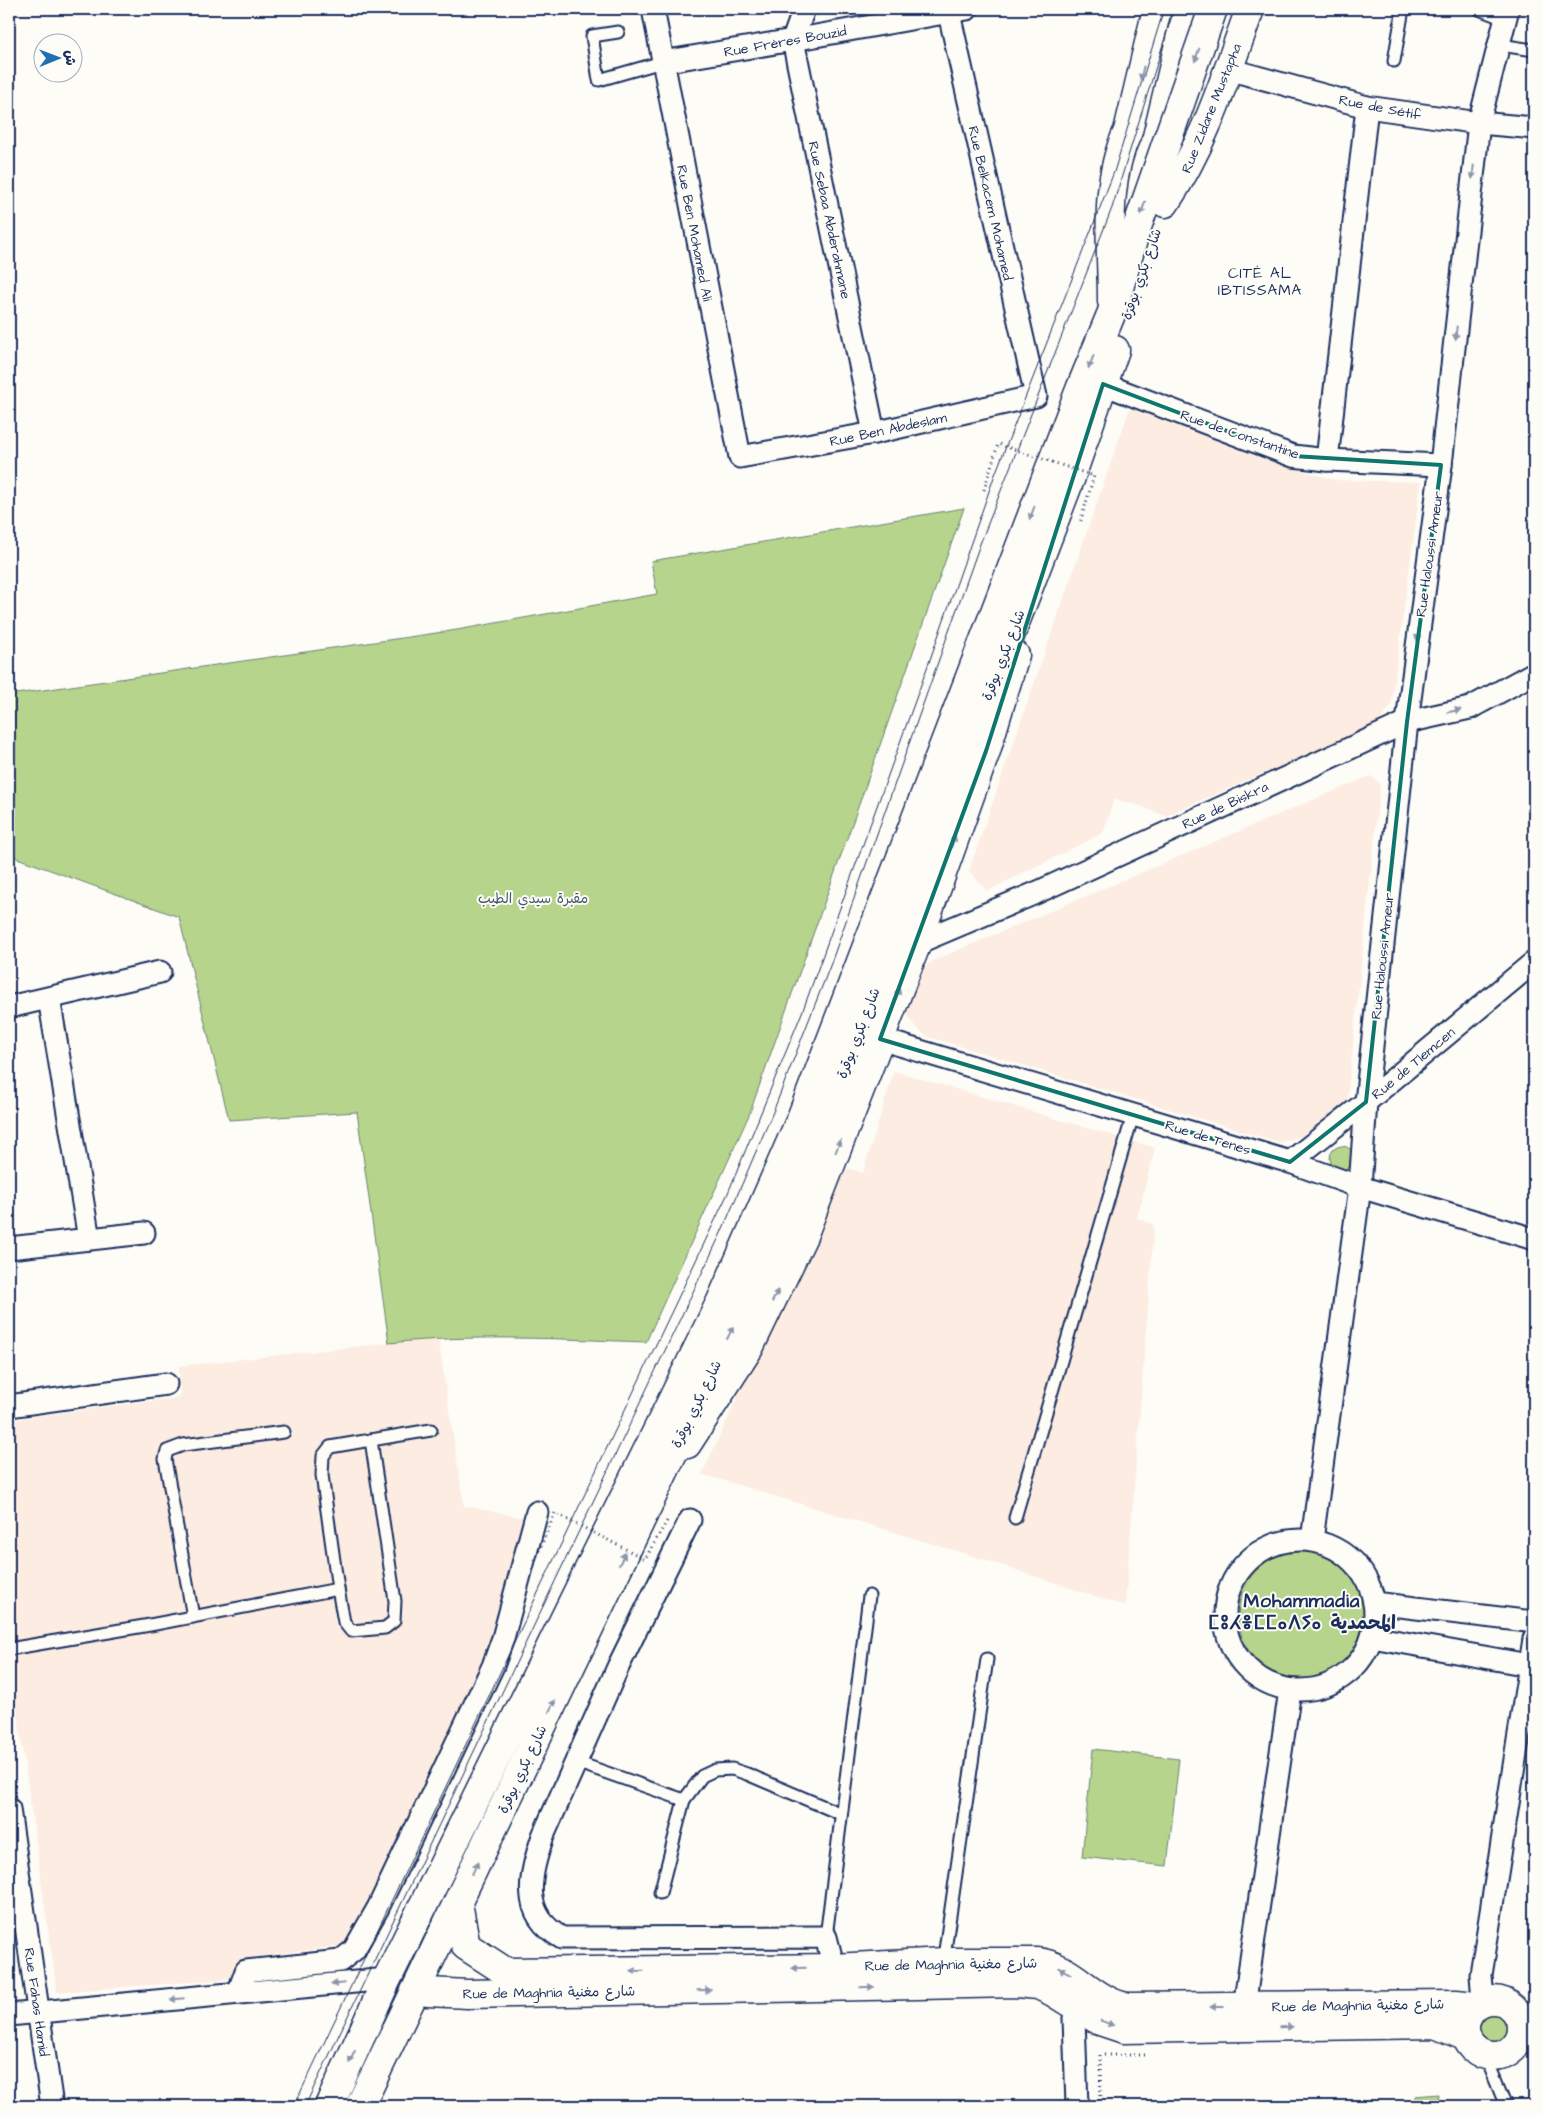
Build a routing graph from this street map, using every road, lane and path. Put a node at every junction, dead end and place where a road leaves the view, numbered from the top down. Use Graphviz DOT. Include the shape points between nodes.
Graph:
graph roads {
  1 [pos="653,9"];
  2 [pos="804,9"];
  3 [pos="1157,9"];
  4 [pos="1213,9"];
  5 [pos="1232,9"];
  6 [pos="1250,9"];
  7 [pos="1403,9"];
  8 [pos="1478,9"];
  9 [pos="954,10"];
  10 [pos="1507,14"];
  11 [pos="618,32"];
  12 [pos="793,40"];
  13 [pos="1500,45"];
  14 [pos="1534,50"];
  15 [pos="1394,61"];
  16 [pos="662,62"];
  17 [pos="1228,70"];
  18 [pos="1367,107"];
  19 [pos="1478,123"];
  20 [pos="1534,128"];
  21 [pos="1165,203"];
  22 [pos="1112,312"];
  23 [pos="1103,384"];
  24 [pos="1036,396"];
  25 [pos="874,433"];
  26 [pos="740,457"];
  27 [pos="1327,460"];
  28 [pos="1441,465"];
  29 [pos="1071,477"];
  30 [pos="984,490"];
  31 [pos="1080,523"];
  32 [pos="1534,673"];
  33 [pos="1407,722"];
  34 [pos="917,943"];
  35 [pos="1534,962"];
  36 [pos="160,972"];
  37 [pos="49,998"];
  38 [pos="9,1007"];
  39 [pos="880,1039"];
  40 [pos="1366,1102"];
  41 [pos="1133,1115"];
  42 [pos="1290,1162"];
  43 [pos="1360,1187"];
  44 [pos="144,1233"];
  45 [pos="89,1239"];
  46 [pos="1534,1239"];
  47 [pos="9,1248"];
  48 [pos="166,1384"];
  49 [pos="9,1406"];
  50 [pos="431,1430"];
  51 [pos="284,1432"];
  52 [pos="371,1440"];
  53 [pos="659,1511"];
  54 [pos="538,1512"];
  55 [pos="1015,1518"];
  56 [pos="690,1520"];
  57 [pos="1312,1540"];
  58 [pos="535,1560"];
  59 [pos="338,1589"];
  60 [pos="868,1596"];
  61 [pos="1374,1603"];
  62 [pos="193,1617"];
  63 [pos="1534,1622"];
  64 [pos="1372,1637"];
  65 [pos="1534,1639"];
  66 [pos="9,1649"];
  67 [pos="988,1659"];
  68 [pos="1532,1665"];
  69 [pos="1290,1690"];
  70 [pos="576,1762"];
  71 [pos="684,1800"];
  72 [pos="9,1809"];
  73 [pos="842,1814"];
  74 [pos="11,1844"];
  75 [pos="660,1893"];
  76 [pos="458,1903"];
  77 [pos="826,1937"];
  78 [pos="438,1947"];
  79 [pos="942,1974"];
  80 [pos="835,1978"];
  81 [pos="387,1979"];
  82 [pos="428,1992"];
  83 [pos="238,1994"];
  84 [pos="1083,1997"];
  85 [pos="1479,2004"];
  86 [pos="39,2011"];
  87 [pos="9,2015"];
  88 [pos="1241,2017"];
  89 [pos="1525,2044"];
  90 [pos="1476,2046"];
  91 [pos="1132,2055"];
  92 [pos="52,2106"];
  93 [pos="329,2106"];
  94 [pos="360,2106"];
  95 [pos="378,2106"];
  96 [pos="1077,2106"];
  97 [pos="1101,2106"];
  98 [pos="1506,2106"];
  1 -- 16 [label="street, Rue Ben Mohamed Ali"];
  2 -- 12 [label="street"];
  3 -- 22 [label="main road, one-way" via="1128,131 1114,172"];
  4 -- 22 [label="main road, شارع بكري بوقرة, one-way" via="1135,233"];
  5 -- 21 [label="main road, شارع بكري بوقرة"];
  6 -- 17 [label="main road, Rue Zidane Mustapha"];
  7 -- 15 [label="lane"];
  8 -- 10 [label="lane"];
  9 -- 12 [label="street, Rue Frères Bouzid"];
  9 -- 24 [label="street, Rue Belkacem Mohamed"];
  10 -- 13 [label="street, Rue Haloussi Ameur"];
  11 -- 16 [label="lane" via="592,36 599,80"];
  12 -- 16 [label="street, Rue Frères Bouzid"];
  12 -- 25 [label="street, Rue Sebaa Abderahmane"];
  13 -- 14 [label="lane"];
  13 -- 19 [label="street, Rue Haloussi Ameur"];
  16 -- 26 [label="street, Rue Ben Mohamed Ali"];
  17 -- 18 [label="street, Rue de Sétif"];
  17 -- 21 [label="main road, Rue Zidane Mustapha" via="1192,160"];
  18 -- 19 [label="street, Rue de Sétif"];
  18 -- 27 [label="street"];
  19 -- 20 [label="street, Rue de Sétif"];
  19 -- 28 [label="street, Rue Haloussi Ameur, one-way"];
  21 -- 23 [label="main road, شارع بكري بوقرة"];
  22 -- 81 [label="main road, شارع بكري بوقرة, one-way" via="796,1129 721,1301"];
  23 -- 27 [label="street, Rue de Constantine" via="1293,456"];
  23 -- 29 [label="main road, شارع بكري بوقرة"];
  24 -- 25 [label="street, Rue Ben Abdeslam"];
  25 -- 26 [label="street, Rue Ben Abdeslam"];
  27 -- 28 [label="street, Rue de Constantine"];
  28 -- 33 [label="street, Rue Haloussi Ameur, one-way"];
  34 -- 29 [label="main road, one-way" via="986,751"];
  53 -- 29 [label="main road, شارع بكري بوقرة, one-way" via="740,1313 812,1152"];
  30 -- 31 [label="path, bridge" via="998,444 1094,476"];
  33 -- 32 [label="street, Rue de Biskra, one-way" via="1470,708"];
  33 -- 34 [label="street, Rue de Biskra" via="1038,892"];
  33 -- 40 [label="street, Rue Haloussi Ameur"];
  39 -- 34 [label="main road, one-way"];
  35 -- 40 [label="street, Rue de Tlemcen"];
  36 -- 37 [label="street"];
  37 -- 38 [label="street"];
  37 -- 45 [label="street"];
  39 -- 41 [label="street, Rue de Tenes"];
  53 -- 39 [label="main road, one-way" via="749,1348 803,1236"];
  40 -- 42 [label="street, Rue de Tlemcen"];
  40 -- 43 [label="street, Rue Haloussi Ameur"];
  41 -- 42 [label="street, Rue de Tenes"];
  41 -- 55 [label="lane"];
  42 -- 43 [label="street, Rue de Tenes"];
  43 -- 46 [label="street, Rue de Tenes"];
  43 -- 57 [label="street, Rue Haloussi Ameur"];
  44 -- 45 [label="street"];
  45 -- 47 [label="street"];
  48 -- 49 [label="street"];
  50 -- 52 [label="lane"];
  51 -- 62 [label="lane" via="183,1445 167,1451 165,1459"];
  52 -- 59 [label="lane" via="330,1447 323,1456 322,1475"];
  52 -- 59 [label="lane" via="395,1601 394,1621 385,1628 351,1630 344,1622"];
  53 -- 58 [label="path, bridge" via="645,1559 555,1513"];
  76 -- 53 [label="main road, شارع بكري بوقرة, one-way"];
  54 -- 83 [label="street" via="494,1666 378,1908 354,1950 340,1961 246,1971"];
  56 -- 70 [label="street"];
  57 -- 61 [label="street" via="1333,1547 1350,1559 1364,1575"];
  57 -- 69 [label="street" via="1288,1540 1266,1548 1247,1562 1233,1581 1226,1604 1226,1628 1234,1650 1248,1669 1268,1683"];
  59 -- 62 [label="lane"];
  60 -- 73 [label="lane"];
  61 -- 63 [label="street"];
  61 -- 64 [label="street" via="1376,1616"];
  62 -- 66 [label="lane"];
  64 -- 68 [label="street"];
  64 -- 69 [label="street" via="1363,1656 1332,1684 1311,1690"];
  65 -- 68 [label="street"];
  67 -- 79 [label="lane"];
  68 -- 85 [label="street" via="1481,1975"];
  69 -- 88 [label="street"];
  70 -- 71 [label="lane"];
  70 -- 77 [label="street" via="534,1864 531,1894 537,1917 549,1931 562,1938 580,1939"];
  71 -- 73 [label="lane" via="702,1776 715,1770 732,1770"];
  71 -- 75 [label="lane"];
  72 -- 74 [label="street, Rue Fahas Hamid"];
  73 -- 77 [label="lane"];
  74 -- 86 [label="street, Rue Fahas Hamid"];
  76 -- 78 [label="main road, شارع بكري بوقرة"];
  80 -- 76 [label="main road, Rue de Maghnia شارع مغنية, one-way" via="506,1972 466,1946"];
  77 -- 80 [label="street"];
  78 -- 82 [label="main road"];
  78 -- 94 [label="main road, شارع بكري بوقرة"];
  79 -- 80 [label="main road, Rue de Maghnia شارع مغنية"];
  79 -- 84 [label="main road, Rue de Maghnia شارع مغنية" via="1049,1963 1067,1971"];
  82 -- 80 [label="main road, Rue de Maghnia شارع مغنية, one-way" via="468,1994"];
  81 -- 83 [label="street, one-way"];
  81 -- 93 [label="main road, شارع بكري بوقرة, one-way"];
  82 -- 95 [label="main road"];
  83 -- 86 [label="street, one-way"];
  84 -- 88 [label="main road, Rue de Maghnia شارع مغنية" via="1127,2007"];
  84 -- 96 [label="street" via="1074,2018"];
  85 -- 88 [label="main road, Rue de Maghnia شارع مغنية"];
  85 -- 89 [label="main road" via="1501,2001 1516,2010 1520,2036"];
  85 -- 90 [label="main road" via="1466,2020"];
  86 -- 87 [label="street"];
  86 -- 92 [label="street, Rue Fahas Hamid"];
  88 -- 90 [label="main road, Rue de Maghnia شارع مغنية, one-way" via="1436,2024"];
  89 -- 90 [label="main road" via="1494,2056"];
  90 -- 98 [label="lane"];
  91 -- 97 [label="path" via="1100,2055"];
}
